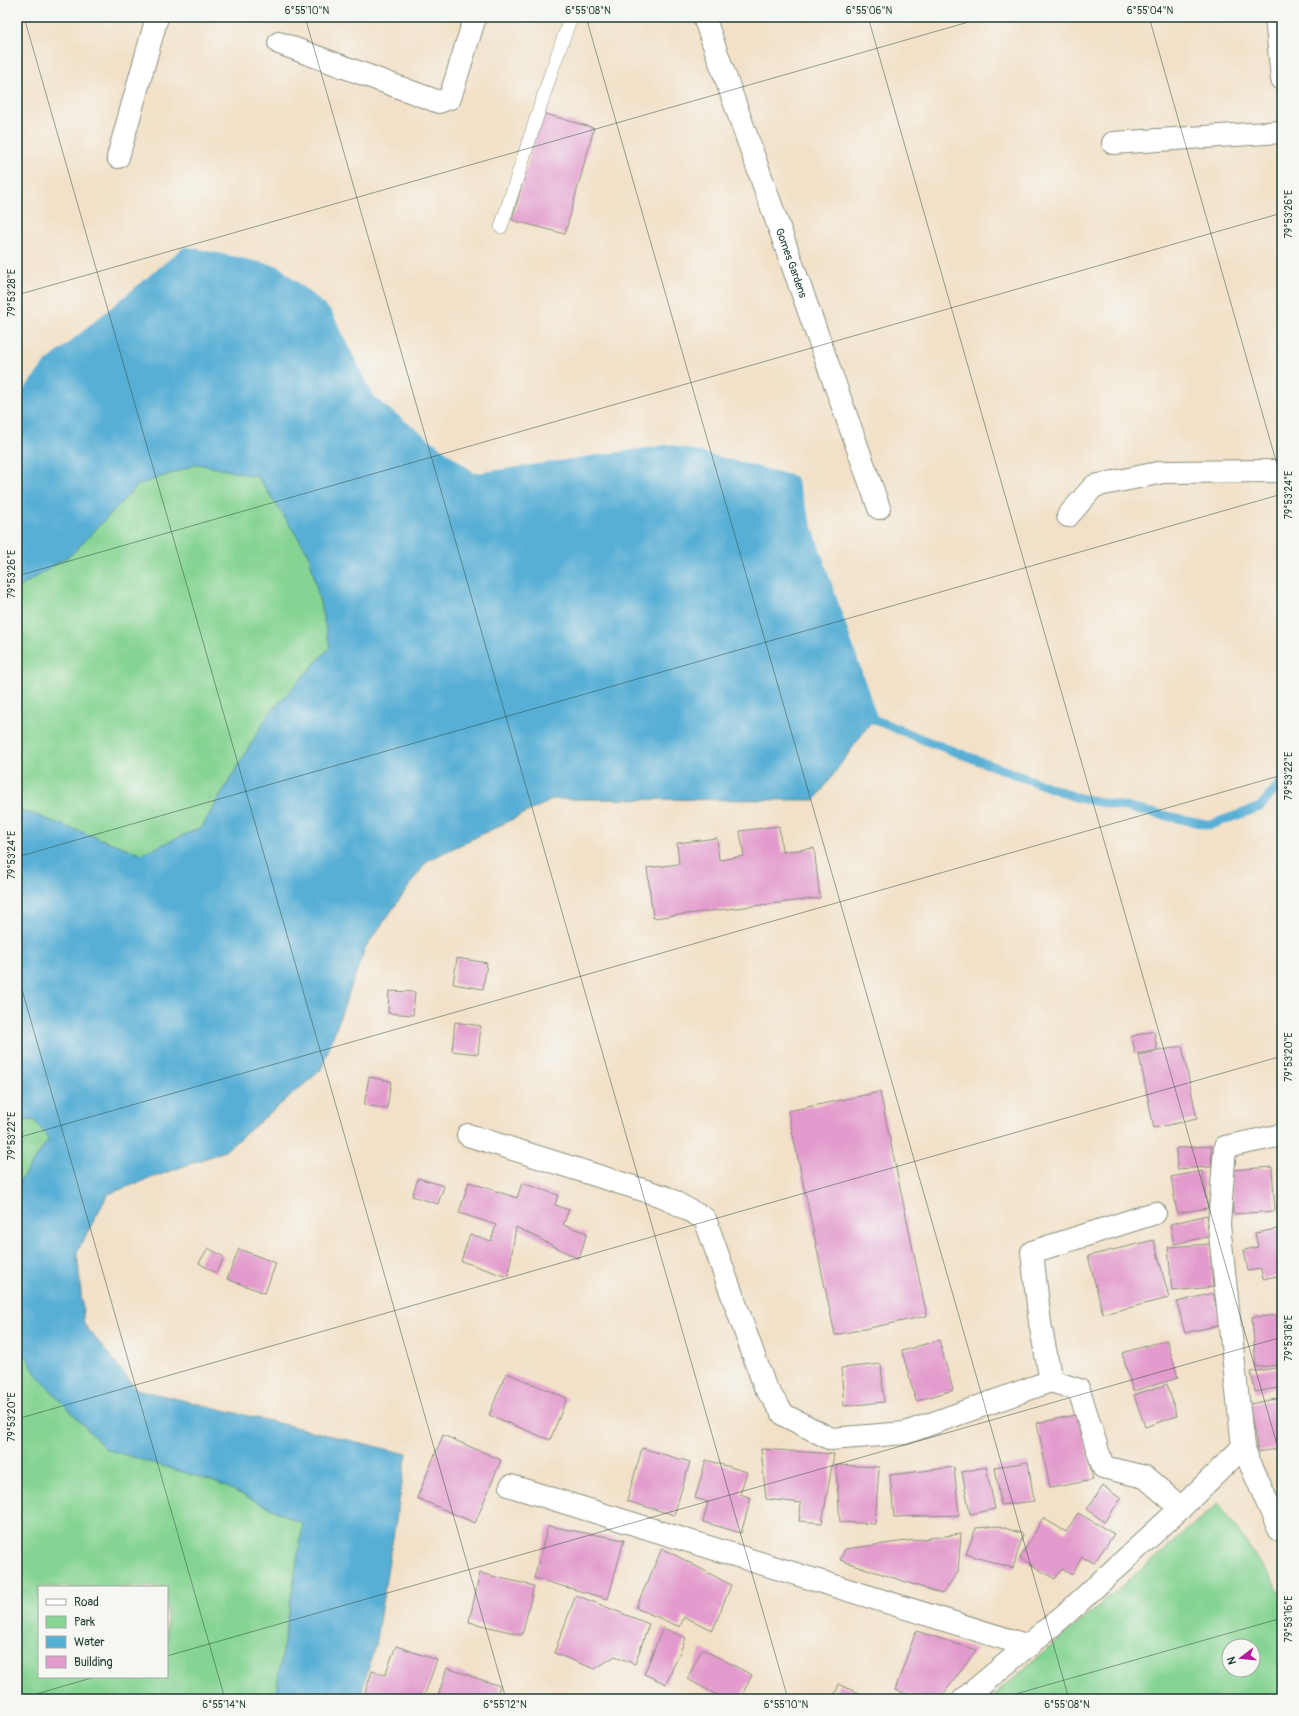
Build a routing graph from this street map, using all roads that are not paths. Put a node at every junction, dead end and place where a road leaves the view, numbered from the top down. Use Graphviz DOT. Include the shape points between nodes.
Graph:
graph roads {
  1 [pos="157,17"];
  2 [pos="474,17"];
  3 [pos="571,17"];
  4 [pos="704,17"];
  5 [pos="1276,17"];
  6 [pos="279,43"];
  7 [pos="1282,80"];
  8 [pos="1282,132"];
  9 [pos="1113,143"];
  10 [pos="118,157"];
  11 [pos="501,227"];
  12 [pos="1282,471"];
  13 [pos="879,508"];
  14 [pos="1068,516"];
  15 [pos="468,1135"];
  16 [pos="1282,1135"];
  17 [pos="1155,1213"];
  18 [pos="1051,1381"];
  19 [pos="1243,1447"];
  20 [pos="511,1486"];
  21 [pos="1181,1508"];
  22 [pos="1282,1532"];
  23 [pos="1029,1646"];
  24 [pos="964,1699"];
  1 -- 10 [label="street"];
  2 -- 6 [label="street" via="450,98 439,102"];
  3 -- 11 [label="lane"];
  4 -- 13 [label="street, Gomes Gardens"];
  5 -- 7 [label="street"];
  8 -- 9 [label="street"];
  12 -- 14 [label="street" via="1163,472 1094,486"];
  15 -- 18 [label="street" via="665,1197 705,1219 765,1386 784,1415 831,1439 905,1433"];
  16 -- 19 [label="street" via="1225,1147 1219,1225"];
  17 -- 18 [label="street" via="1032,1252 1040,1323"];
  18 -- 21 [label="street" via="1079,1390 1103,1466 1145,1477"];
  19 -- 21 [label="street"];
  19 -- 22 [label="street"];
  20 -- 23 [label="street"];
  21 -- 23 [label="street"];
  23 -- 24 [label="street"];
}
